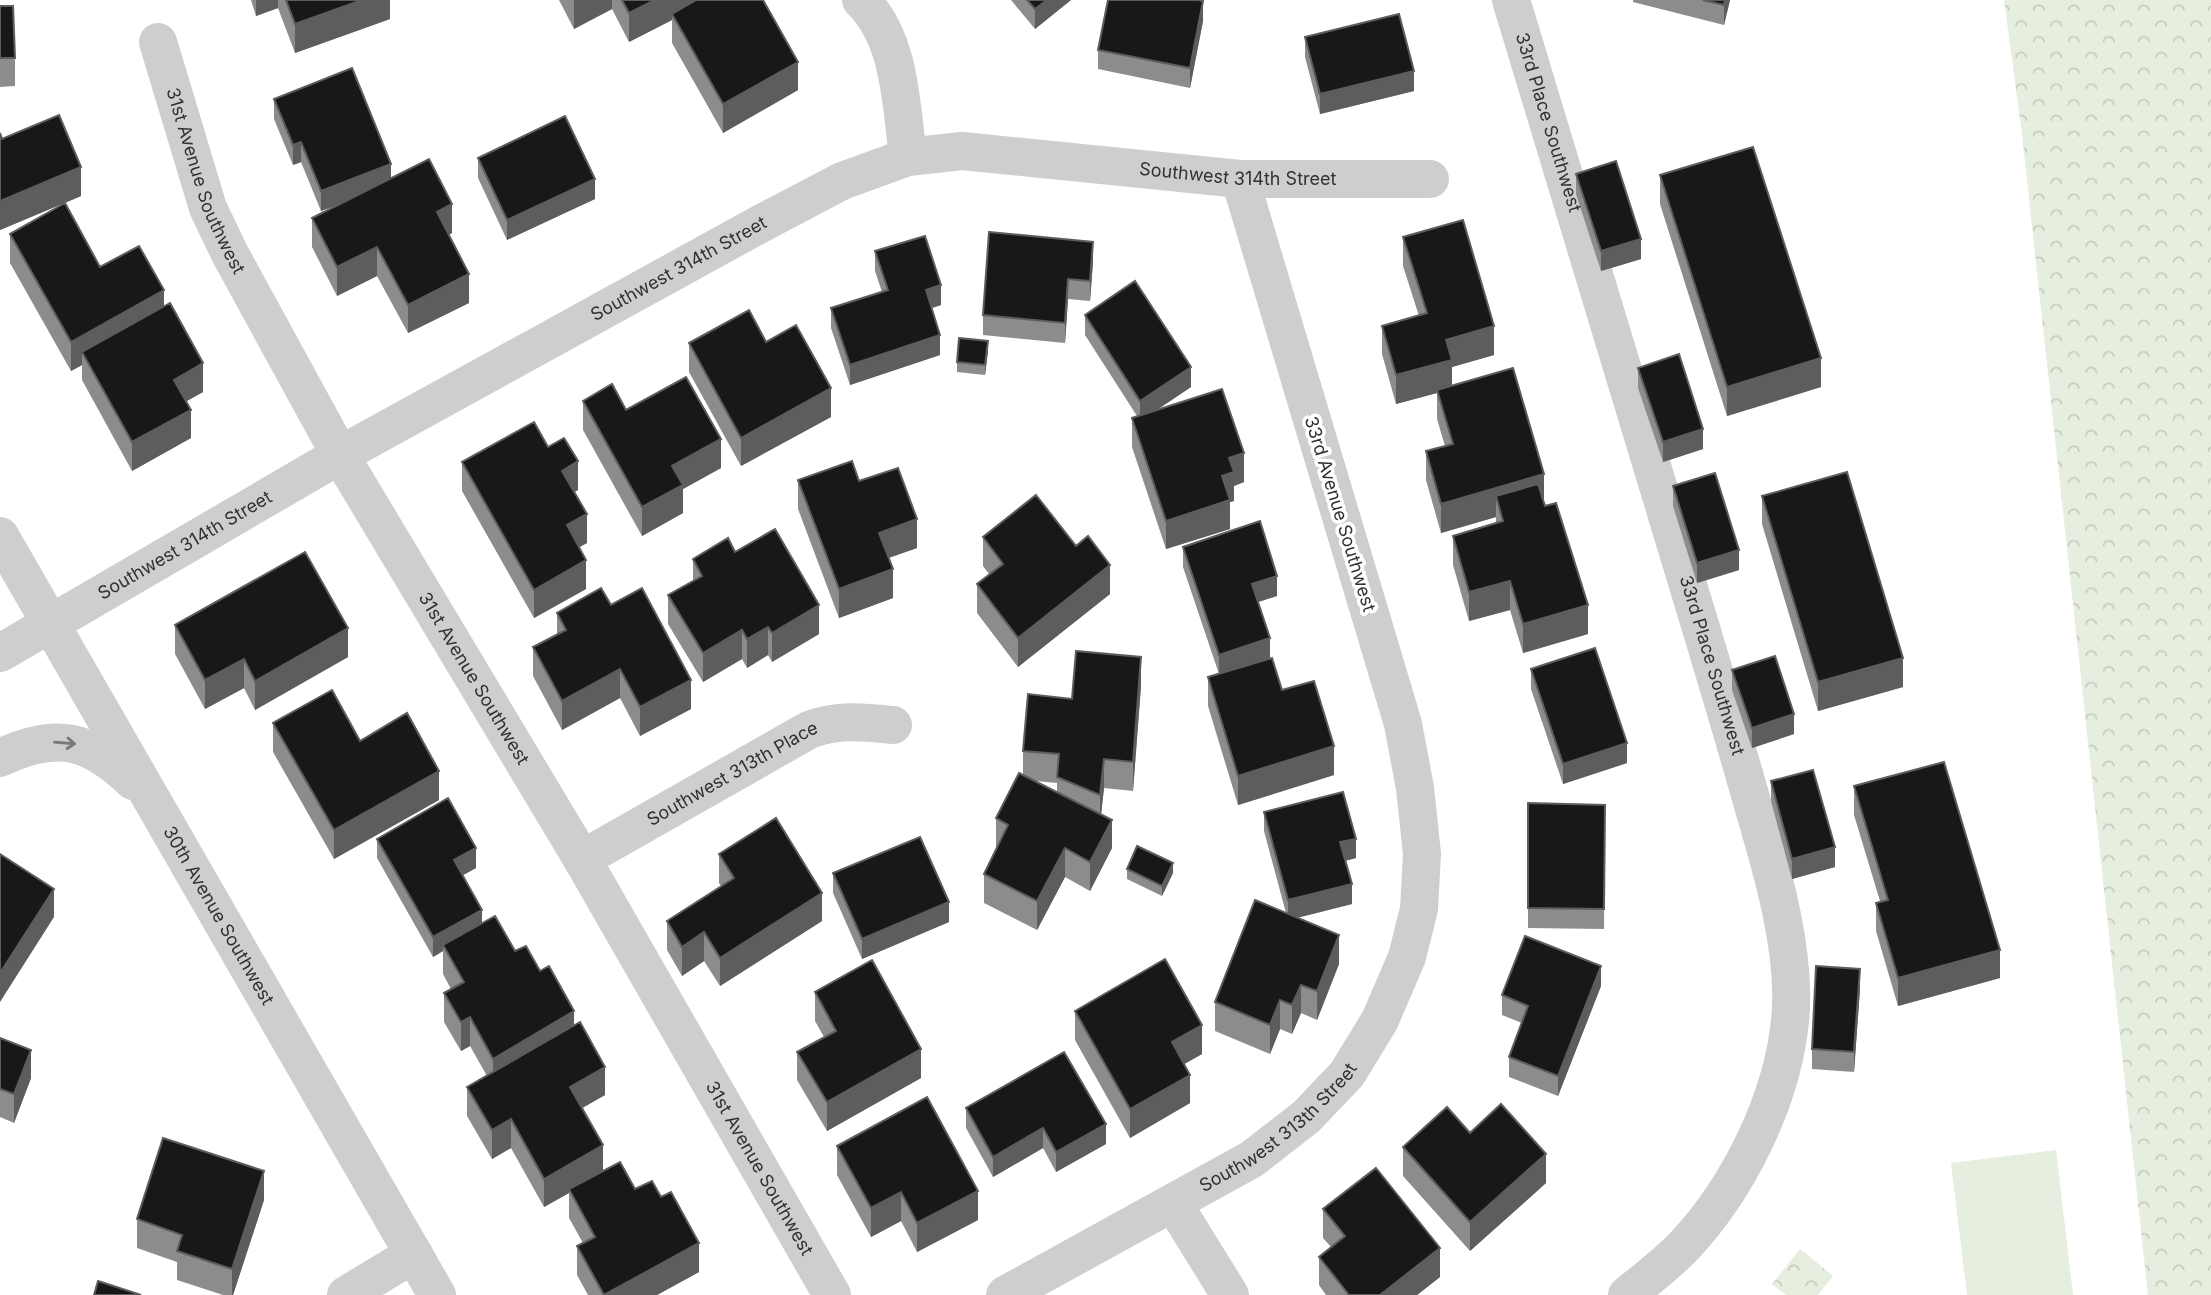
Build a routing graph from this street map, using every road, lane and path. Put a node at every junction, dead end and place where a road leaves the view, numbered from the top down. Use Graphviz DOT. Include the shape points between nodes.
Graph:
graph roads {
  1 [pos="861,0"];
  2 [pos="1511,0"];
  3 [pos="158,42"];
  4 [pos="908,158"];
  5 [pos="1240,178"];
  6 [pos="1430,179"];
  7 [pos="340,456"];
  8 [pos="0,536"];
  9 [pos="49,624"];
  10 [pos="0,653"];
  11 [pos="893,725"];
  12 [pos="0,758"];
  13 [pos="151,798"];
  14 [pos="1422,854"];
  15 [pos="582,859"];
  16 [pos="1173,1203"];
  17 [pos="414,1254"];
  18 [pos="346,1295"];
  19 [pos="437,1295"];
  20 [pos="832,1295"];
  21 [pos="1005,1295"];
  22 [pos="1230,1295"];
  23 [pos="1627,1295"];
  1 -- 4 [label="street" via="872,10 890,46"];
  2 -- 23 [label="street, 33rd Place Southwest" via="1728,716 1768,858 1790,968 1792,1000 1786,1047 1758,1134 1728,1191 1686,1243"];
  3 -- 7 [label="street, 31st Avenue Southwest" via="208,208"];
  4 -- 5 [label="street, Southwest 314th Street" via="962,151"];
  4 -- 7 [label="street, Southwest 314th Street" via="842,180"];
  5 -- 6 [label="street, Southwest 314th Street"];
  5 -- 14 [label="street, 33rd Avenue Southwest" via="1403,724"];
  7 -- 9 [label="street, Southwest 314th Street"];
  7 -- 15 [label="street, 31st Avenue Southwest"];
  8 -- 9 [label="street, 30th Avenue Southwest"];
  9 -- 10 [label="street, Southwest 314th Street"];
  9 -- 13 [label="street, 30th Avenue Southwest"];
  11 -- 15 [label="street, Southwest 313th Place" via="834,722 809,730"];
  12 -- 13 [label="street, one-way" via="47,742 74,743 104,756"];
  13 -- 17 [label="street, 30th Avenue Southwest"];
  14 -- 16 [label="street, Southwest 313th Street" via="1419,909 1406,957 1380,1020 1347,1074 1306,1117 1252,1159"];
  15 -- 20 [label="street, 31st Avenue Southwest"];
  16 -- 21 [label="street, Southwest 313th Street"];
  16 -- 22 [label="street"];
  17 -- 18 [label="street"];
  17 -- 19 [label="street, 30th Avenue Southwest"];
}
